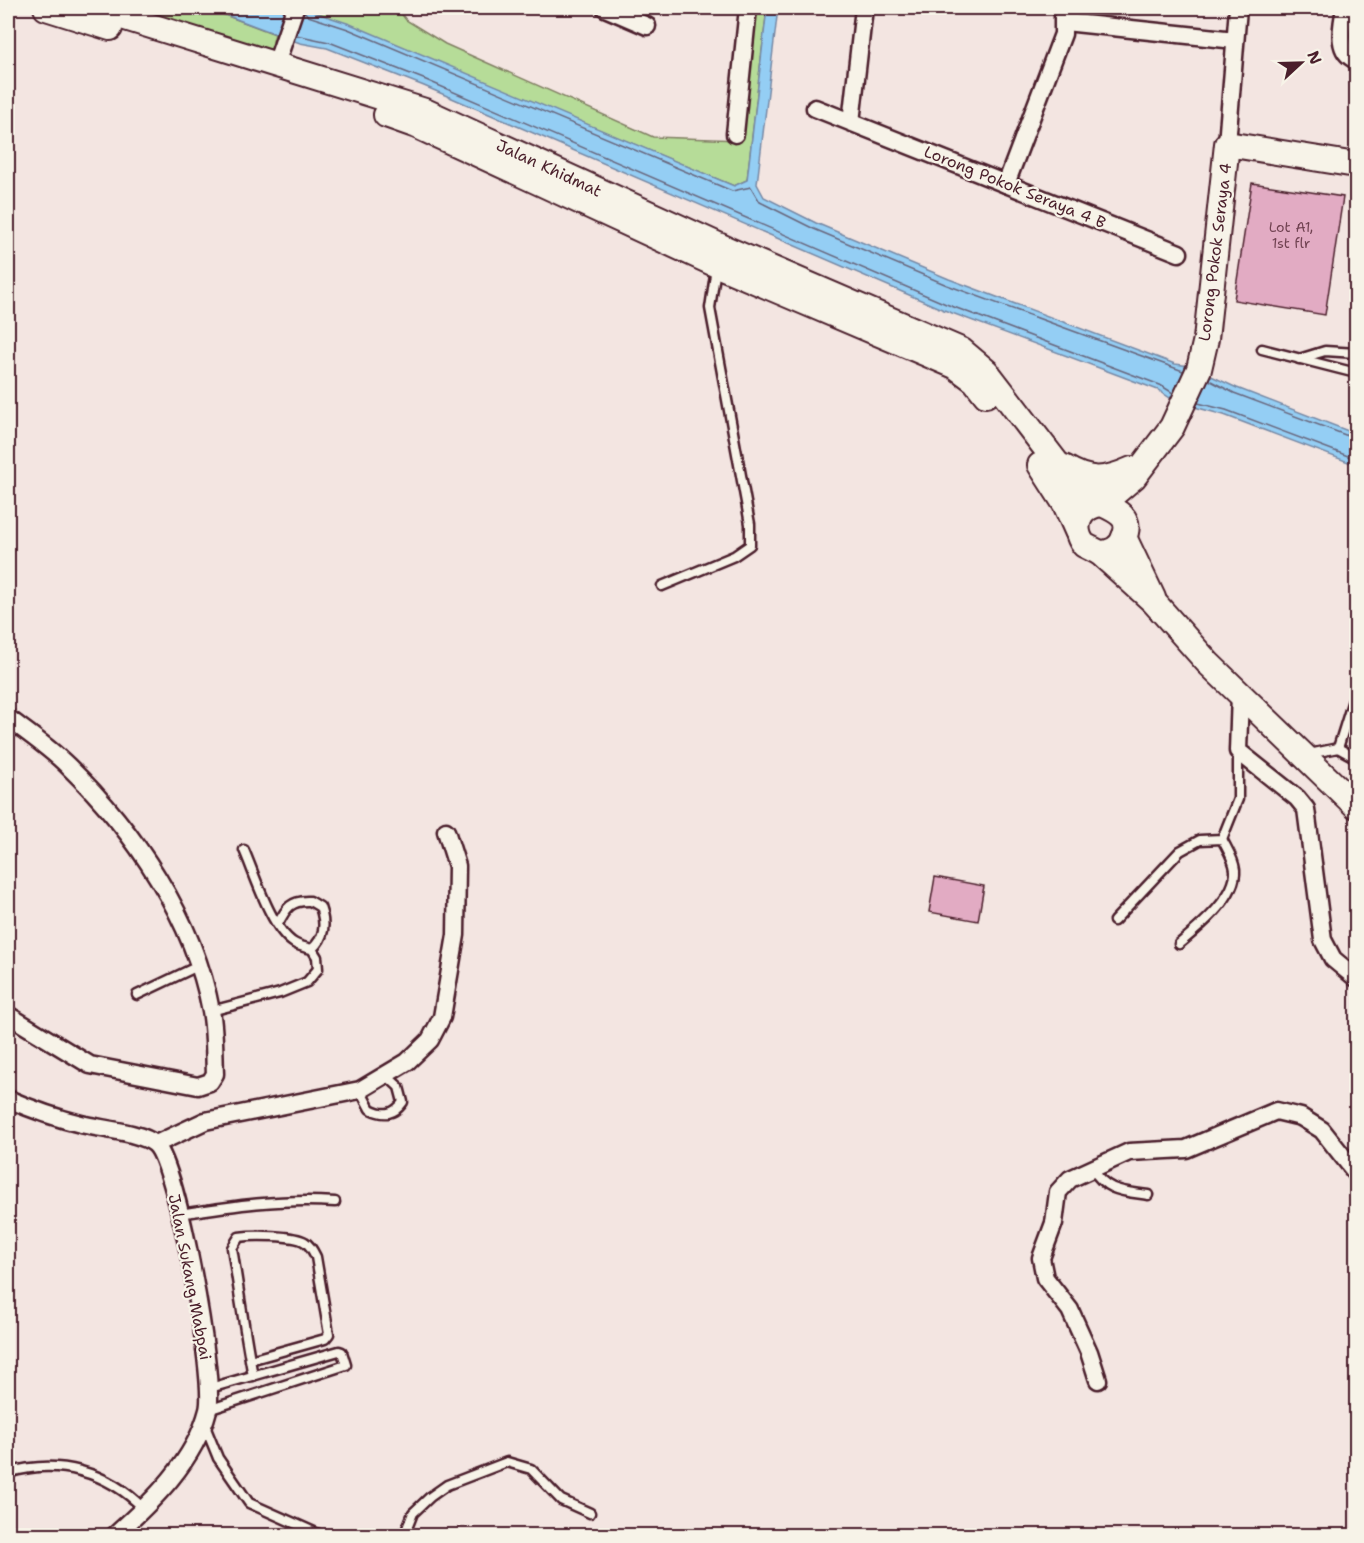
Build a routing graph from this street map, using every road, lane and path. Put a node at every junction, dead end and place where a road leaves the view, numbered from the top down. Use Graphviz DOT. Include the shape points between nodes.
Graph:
graph roads {
  1 [pos="46,8"];
  2 [pos="93,8"];
  3 [pos="295,8"];
  4 [pos="605,8"];
  5 [pos="748,8"];
  6 [pos="864,8"];
  7 [pos="1238,8"];
  8 [pos="1344,8"];
  9 [pos="1064,15"];
  10 [pos="647,26"];
  11 [pos="1235,40"];
  12 [pos="279,54"];
  13 [pos="1356,60"];
  14 [pos="815,108"];
  15 [pos="851,122"];
  16 [pos="735,134"];
  17 [pos="1227,144"];
  18 [pos="1353,168"];
  19 [pos="1006,183"];
  20 [pos="1179,253"];
  21 [pos="717,265"];
  22 [pos="1262,349"];
  23 [pos="1356,353"];
  24 [pos="1299,359"];
  25 [pos="1356,373"];
  26 [pos="1053,458"];
  27 [pos="1137,471"];
  28 [pos="1102,504"];
  29 [pos="1125,530"];
  30 [pos="1077,531"];
  31 [pos="1100,553"];
  32 [pos="662,586"];
  33 [pos="1153,601"];
  34 [pos="1240,694"];
  35 [pos="1353,700"];
  36 [pos="8,718"];
  37 [pos="1338,748"];
  38 [pos="1238,752"];
  39 [pos="1306,755"];
  40 [pos="1356,758"];
  41 [pos="1356,806"];
  42 [pos="446,831"];
  43 [pos="1222,839"];
  44 [pos="244,850"];
  45 [pos="1114,921"];
  46 [pos="278,924"];
  47 [pos="1179,944"];
  48 [pos="312,949"];
  49 [pos="198,966"];
  50 [pos="1356,978"];
  51 [pos="137,995"];
  52 [pos="212,1011"];
  53 [pos="8,1015"];
  54 [pos="387,1076"];
  55 [pos="360,1090"];
  56 [pos="8,1099"];
  57 [pos="156,1144"];
  58 [pos="1092,1168"];
  59 [pos="1356,1173"];
  60 [pos="1148,1195"];
  61 [pos="334,1202"];
  62 [pos="180,1214"];
  63 [pos="250,1360"];
  64 [pos="253,1376"];
  65 [pos="1098,1380"];
  66 [pos="210,1388"];
  67 [pos="206,1416"];
  68 [pos="8,1473"];
  69 [pos="144,1509"];
  70 [pos="590,1513"];
  71 [pos="114,1536"];
  72 [pos="323,1536"];
  73 [pos="404,1536"];
  1 -- 21 [label="street" via="417,126"];
  2 -- 12 [label="street, Jalan Khidmat"];
  3 -- 12 [label="street"];
  4 -- 10 [label="street"];
  5 -- 16 [label="street"];
  6 -- 15 [label="street"];
  7 -- 11 [label="street, Lorong Pokok Seraya 4"];
  8 -- 13 [label="street" via="1341,37 1344,49"];
  9 -- 11 [label="street"];
  9 -- 19 [label="street" via="1063,34"];
  11 -- 17 [label="street, Lorong Pokok Seraya 4"];
  12 -- 26 [label="street, Jalan Khidmat" via="425,111 729,250 961,350 987,372"];
  14 -- 15 [label="street, Lorong Pokok Seraya 4 B"];
  15 -- 19 [label="street, Lorong Pokok Seraya 4 B"];
  17 -- 18 [label="street"];
  17 -- 27 [label="street, Lorong Pokok Seraya 4" via="1206,339 1199,369 1184,406"];
  19 -- 20 [label="street, Lorong Pokok Seraya 4 B"];
  21 -- 30 [label="street" via="955,366 969,376 1050,478"];
  21 -- 32 [label="lane" via="710,308 750,524 750,545 734,556"];
  22 -- 24 [label="lane"];
  23 -- 24 [label="lane" via="1325,351"];
  24 -- 25 [label="lane"];
  26 -- 27 [label="street" via="1092,480"];
  26 -- 28 [label="street, Jalan Khidmat" via="1073,484"];
  27 -- 28 [label="street, Lorong Pokok Seraya 4"];
  27 -- 29 [label="street, Lorong Pokok Seraya 4"];
  28 -- 29 [label="street" via="1116,508"];
  28 -- 30 [label="street" via="1084,511"];
  29 -- 31 [label="street" via="1115,549"];
  29 -- 33 [label="street"];
  30 -- 31 [label="street" via="1086,547"];
  31 -- 33 [label="street"];
  33 -- 34 [label="street"];
  34 -- 38 [label="street"];
  34 -- 39 [label="street"];
  35 -- 37 [label="lane"];
  36 -- 49 [label="street" via="67,764 99,798 165,891"];
  37 -- 39 [label="lane"];
  37 -- 40 [label="lane"];
  38 -- 43 [label="lane" via="1238,799"];
  38 -- 50 [label="street" via="1298,798 1306,809 1323,940 1334,959"];
  39 -- 41 [label="street"];
  42 -- 54 [label="street" via="457,866 456,935 442,1017 430,1040"];
  43 -- 45 [label="lane" via="1200,840 1180,851"];
  43 -- 47 [label="lane" via="1236,872 1233,882 1219,907"];
  44 -- 46 [label="lane"];
  46 -- 48 [label="lane" via="295,944"];
  46 -- 48 [label="lane" via="291,904 310,901 320,908 324,931"];
  48 -- 52 [label="lane" via="318,969 307,982"];
  49 -- 51 [label="lane"];
  49 -- 52 [label="street"];
  52 -- 53 [label="street" via="215,1074 210,1083 198,1086 90,1065"];
  54 -- 55 [label="street"];
  54 -- 55 [label="lane" via="402,1093 403,1102 391,1113 370,1109"];
  55 -- 57 [label="street" via="205,1121"];
  56 -- 57 [label="street"];
  57 -- 62 [label="street, Jalan Sukang Mabpai" via="171,1176"];
  58 -- 59 [label="street" via="1129,1152 1186,1149 1276,1111 1301,1117 1322,1130"];
  58 -- 60 [label="lane" via="1100,1182 1117,1190"];
  58 -- 65 [label="street" via="1070,1179 1058,1192 1054,1223 1041,1258 1045,1278 1070,1310"];
  61 -- 62 [label="lane" via="277,1201"];
  62 -- 66 [label="street, Jalan Sukang Mabpai"];
  63 -- 63 [label="lane" via="232,1248 239,1237 250,1235 303,1240 316,1257 329,1334 325,1340"];
  63 -- 64 [label="lane"];
  64 -- 66 [label="lane"];
  64 -- 67 [label="lane" via="339,1351 346,1365"];
  66 -- 67 [label="street, Jalan Sukang Mabpai"];
  67 -- 69 [label="street, Jalan Sukang Mabpai" via="186,1457"];
  67 -- 72 [label="lane" via="218,1458 249,1503"];
  68 -- 69 [label="lane" via="31,1466 59,1466 88,1473 117,1486"];
  69 -- 71 [label="street, Jalan Sukang Mabpai"];
  70 -- 73 [label="lane" via="561,1500 531,1469 507,1462 447,1485 430,1497 413,1513"];
}
